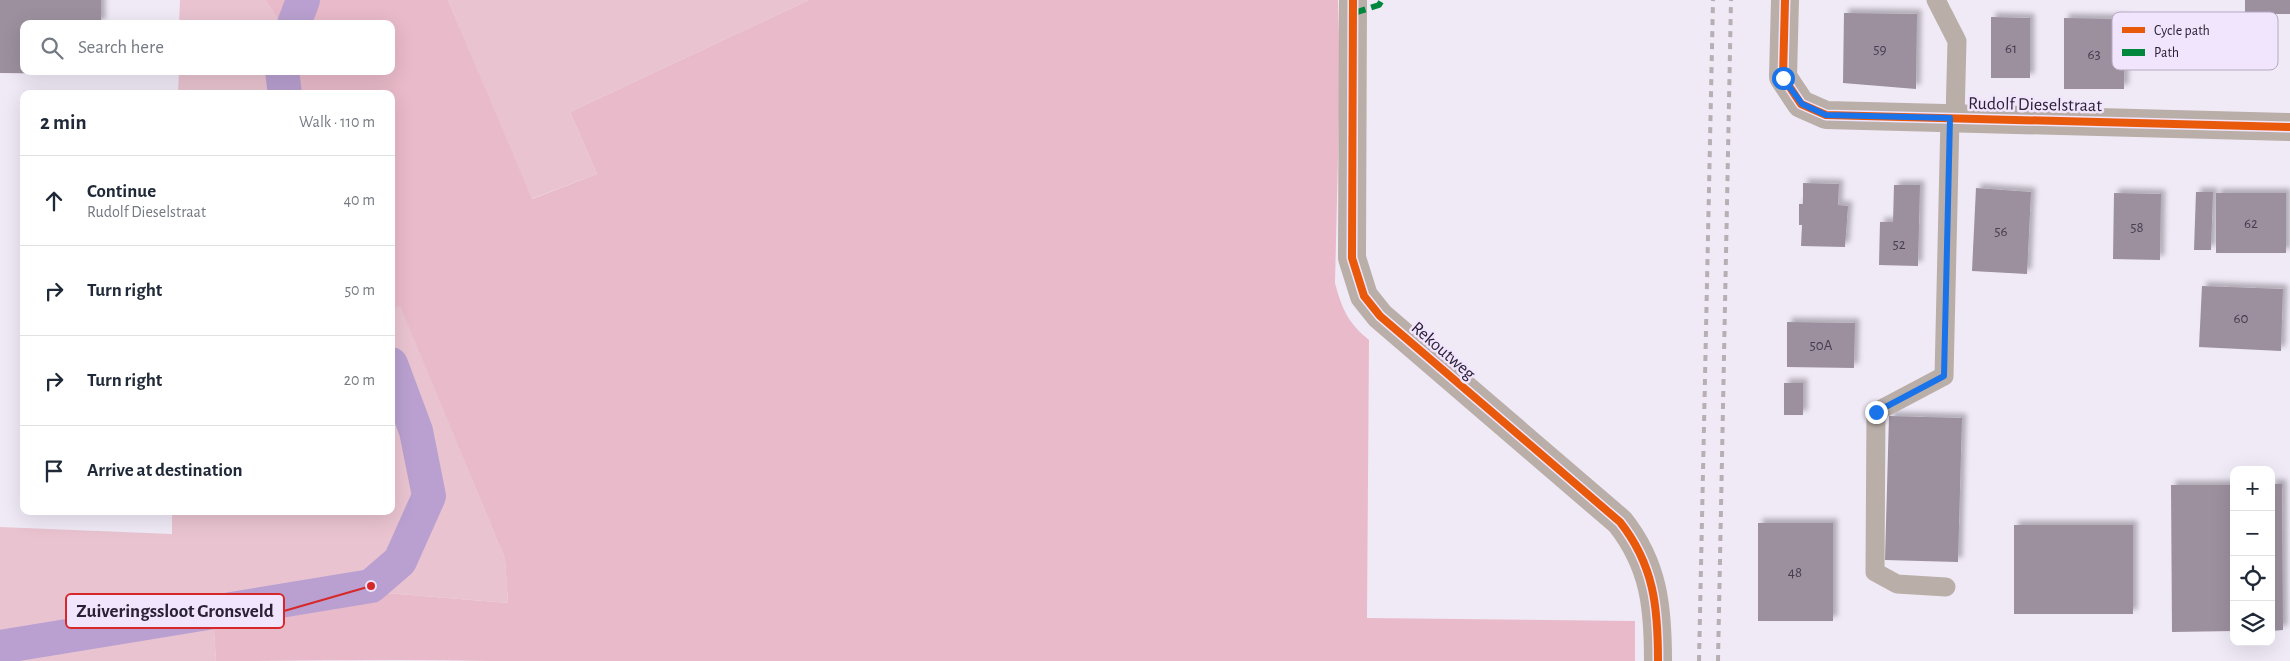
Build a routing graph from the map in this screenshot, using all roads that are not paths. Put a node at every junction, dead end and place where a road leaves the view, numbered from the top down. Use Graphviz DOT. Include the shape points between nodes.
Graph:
graph roads {
  1 [pos="1353,0"];
  2 [pos="1785,0"];
  3 [pos="1936,0"];
  4 [pos="1953,118"];
  5 [pos="2290,127"];
  6 [pos="1946,587"];
  7 [pos="1658,661"];
  1 -- 7 [label="street, Rekoutweg" via="1352,258 1364,296 1380,316 1620,522 1636,542 1648,569 1657,623"];
  2 -- 4 [label="street, Rudolf Dieselstraat" via="1783,78 1802,104 1826,115"];
  3 -- 4 [label="lane" via="1957,41"];
  4 -- 5 [label="street, Rudolf Dieselstraat"];
  4 -- 6 [label="lane" via="1944,376 1876,412 1875,572 1897,584"];
}
